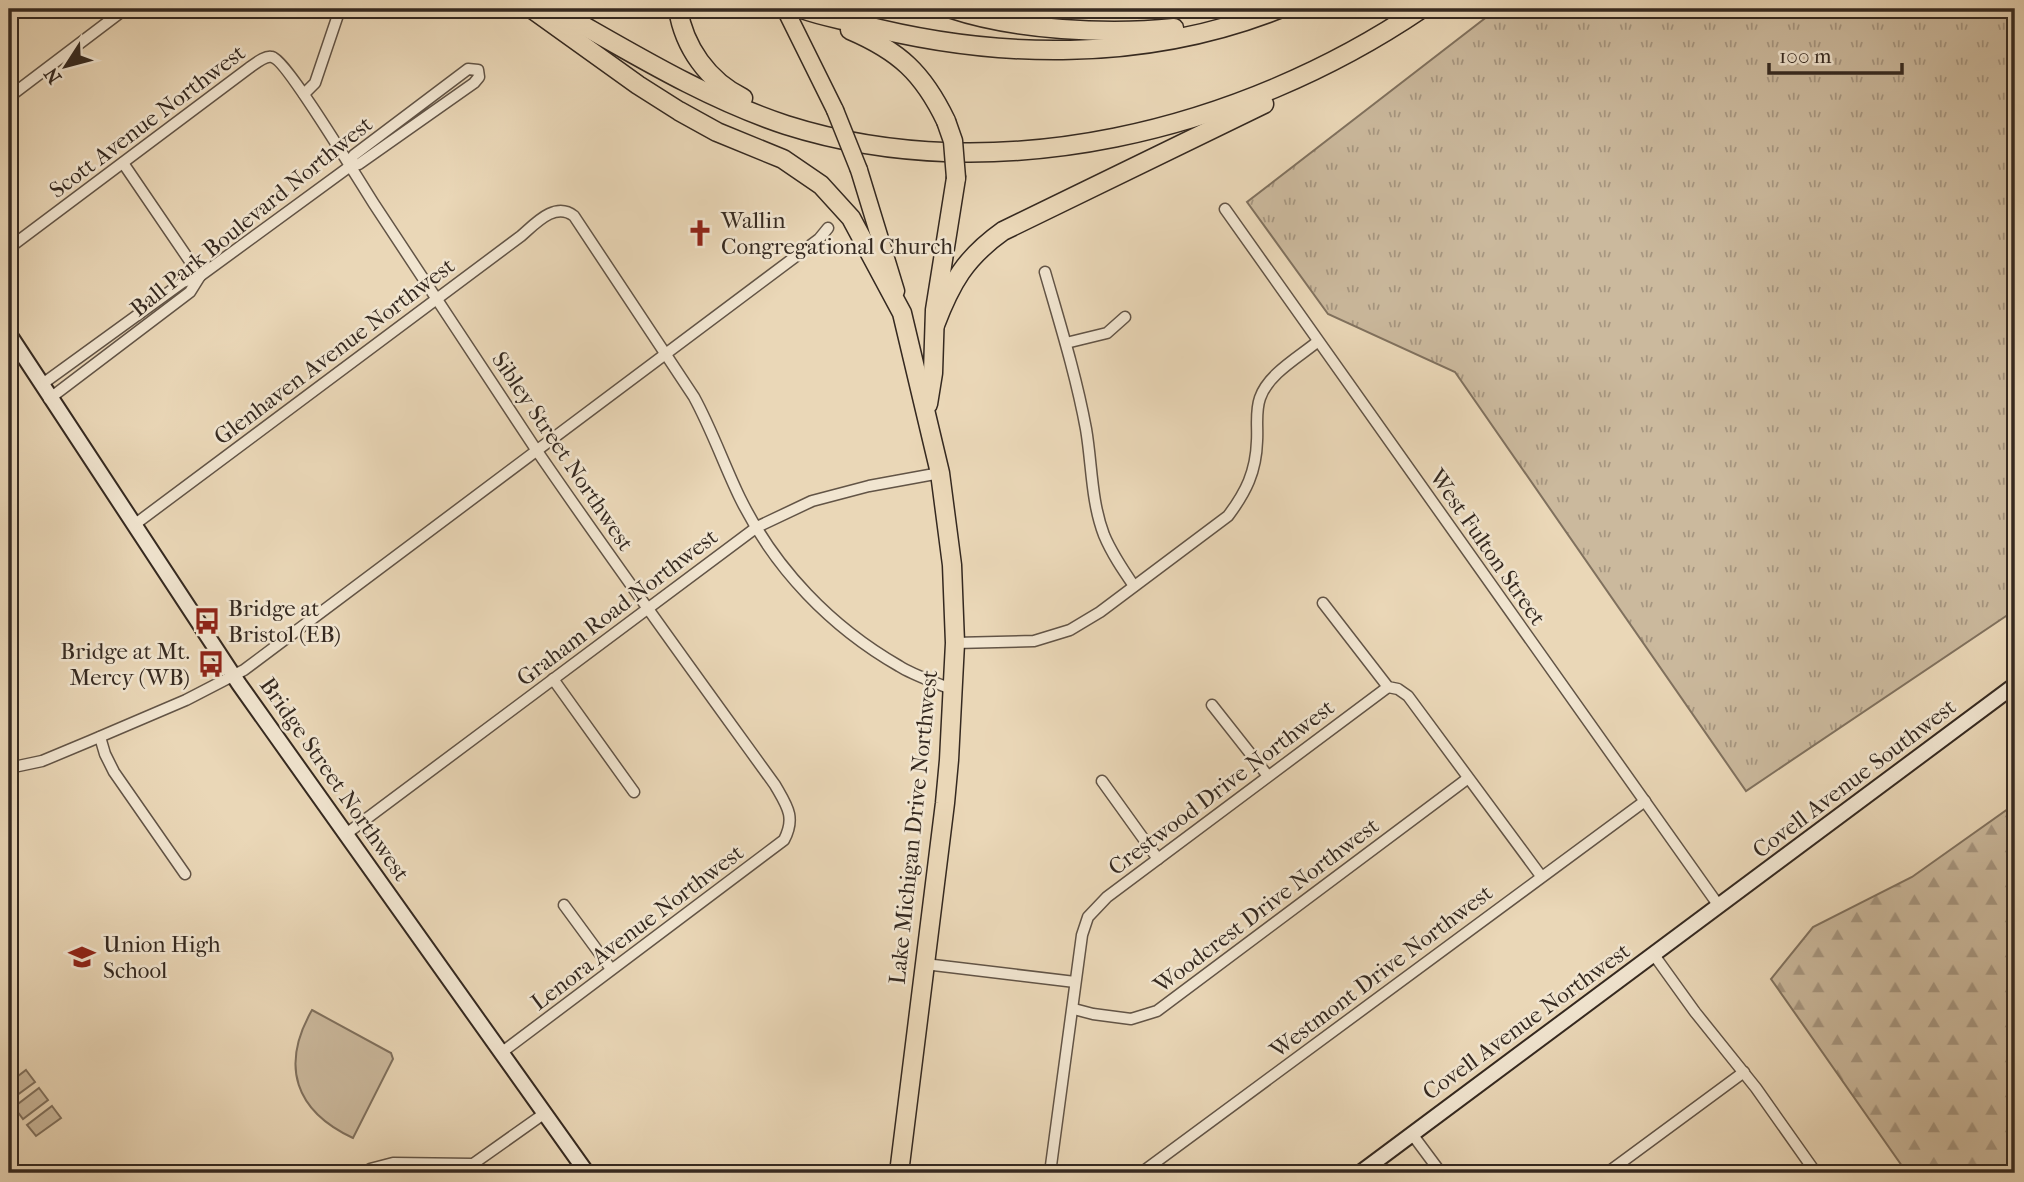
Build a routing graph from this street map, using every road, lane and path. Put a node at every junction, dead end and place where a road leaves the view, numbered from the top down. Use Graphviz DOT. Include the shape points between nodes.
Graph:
graph roads {
  1 [pos="125,9"];
  2 [pos="340,9"];
  3 [pos="532,9"];
  4 [pos="554,9"];
  5 [pos="678,9"];
  6 [pos="785,9"];
  7 [pos="952,9"];
  8 [pos="1279,9"];
  9 [pos="1421,9"];
  10 [pos="814,13"];
  11 [pos="1244,20"];
  12 [pos="1363,46"];
  13 [pos="276,59"];
  14 [pos="478,70"];
  15 [pos="304,94"];
  16 [pos="9,97"];
  17 [pos="821,133"];
  18 [pos="122,163"];
  19 [pos="349,167"];
  20 [pos="1225,209"];
  21 [pos="828,228"];
  22 [pos="9,248"];
  23 [pos="1045,272"];
  24 [pos="200,276"];
  25 [pos="437,298"];
  26 [pos="902,313"];
  27 [pos="1125,317"];
  28 [pos="935,325"];
  29 [pos="9,334"];
  30 [pos="1317,342"];
  31 [pos="1066,343"];
  32 [pos="666,354"];
  33 [pos="41,385"];
  34 [pos="50,399"];
  35 [pos="927,412"];
  36 [pos="537,450"];
  37 [pos="940,473"];
  38 [pos="134,525"];
  39 [pos="757,527"];
  40 [pos="1134,586"];
  41 [pos="1323,603"];
  42 [pos="648,608"];
  43 [pos="955,643"];
  44 [pos="234,675"];
  45 [pos="553,679"];
  46 [pos="2015,685"];
  47 [pos="1388,687"];
  48 [pos="953,690"];
  49 [pos="1212,705"];
  50 [pos="100,737"];
  51 [pos="9,768"];
  52 [pos="1268,776"];
  53 [pos="1467,779"];
  54 [pos="1102,782"];
  55 [pos="634,792"];
  56 [pos="1645,802"];
  57 [pos="790,827"];
  58 [pos="346,834"];
  59 [pos="1158,859"];
  60 [pos="185,874"];
  61 [pos="1541,876"];
  62 [pos="564,905"];
  63 [pos="1720,906"];
  64 [pos="1654,955"];
  65 [pos="925,964"];
  66 [pos="611,969"];
  67 [pos="1075,982"];
  68 [pos="1074,1009"];
  69 [pos="501,1053"];
  70 [pos="1744,1072"];
  71 [pos="545,1113"];
  72 [pos="1412,1134"];
  73 [pos="366,1173"];
  74 [pos="587,1173"];
  75 [pos="899,1173"];
  76 [pos="1050,1173"];
  77 [pos="1141,1173"];
  78 [pos="1360,1173"];
  79 [pos="1441,1173"];
  80 [pos="1608,1173"];
  81 [pos="1816,1173"];
  1 -- 16 [label="street"];
  2 -- 15 [label="street" via="315,82"];
  3 -- 26 [label="highway" via="679,111 783,159 821,185 851,218"];
  4 -- 17 [label="highway" via="699,88 749,111"];
  5 -- 17 [label="highway" via="691,48 716,82"];
  6 -- 26 [label="main road, Lake Michigan Drive Northwest, bridge" via="859,170"];
  7 -- 11 [label="highway" via="1075,30 1157,30"];
  8 -- 11 [label="highway"];
  9 -- 12 [label="highway"];
  10 -- 11 [label="highway" via="947,43 1044,51 1127,46 1202,33"];
  10 -- 28 [label="highway, bridge" via="891,50 910,65 946,121 956,178"];
  12 -- 17 [label="highway" via="1251,98 1175,124 1112,138 1043,148 936,151 862,144"];
  12 -- 28 [label="highway" via="1337,68 1003,231 966,263 952,283"];
  13 -- 15 [label="street, Sibley Street Northwest"];
  13 -- 18 [label="street, Scott Avenue Northwest" via="271,56 258,62"];
  14 -- 19 [label="street, Ball Park Boulevard Northwest" via="474,83"];
  15 -- 19 [label="street, Sibley Street Northwest"];
  18 -- 22 [label="street, Scott Avenue Northwest"];
  18 -- 24 [label="street"];
  19 -- 24 [label="street, Ball Park Boulevard Northwest"];
  19 -- 25 [label="street, Sibley Street Northwest"];
  20 -- 30 [label="street, West Fulton Street"];
  21 -- 32 [label="street"];
  23 -- 31 [label="street"];
  24 -- 33 [label="street" via="183,282"];
  24 -- 34 [label="street, Ball Park Boulevard Northwest" via="190,292"];
  25 -- 32 [label="street, Glenhaven Avenue Northwest" via="539,221 559,210 568,212"];
  25 -- 36 [label="street, Sibley Street Northwest"];
  25 -- 38 [label="street, Glenhaven Avenue Northwest"];
  26 -- 35 [label="highway, Lake Michigan Drive Northwest"];
  27 -- 31 [label="street" via="1107,333"];
  28 -- 35 [label="highway"];
  29 -- 33 [label="main road, Bridge Street Northwest"];
  30 -- 40 [label="street" via="1269,383 1260,397 1253,471 1244,495 1228,516"];
  30 -- 56 [label="street, West Fulton Street"];
  31 -- 40 [label="street" via="1104,534"];
  32 -- 36 [label="street"];
  32 -- 39 [label="street" via="694,397"];
  33 -- 34 [label="main road, Bridge Street Northwest"];
  34 -- 38 [label="main road, Bridge Street Northwest"];
  35 -- 37 [label="highway, Lake Michigan Drive Northwest"];
  36 -- 42 [label="street, Sibley Street Northwest"];
  36 -- 44 [label="street"];
  37 -- 39 [label="street, Graham Road Northwest" via="812,501"];
  37 -- 43 [label="highway, Lake Michigan Drive Northwest" via="952,565"];
  38 -- 44 [label="main road, Bridge Street Northwest"];
  39 -- 42 [label="street, Graham Road Northwest"];
  39 -- 48 [label="street" via="801,589 822,610 901,668"];
  40 -- 43 [label="street" via="1100,612 1052,637"];
  41 -- 47 [label="street"];
  42 -- 45 [label="street, Graham Road Northwest"];
  42 -- 57 [label="street, Sibley Street Northwest" via="775,785 788,809"];
  43 -- 48 [label="highway, Lake Michigan Drive Northwest"];
  44 -- 50 [label="street"];
  44 -- 58 [label="main road, Bridge Street Northwest"];
  45 -- 55 [label="street"];
  45 -- 58 [label="street, Graham Road Northwest"];
  46 -- 63 [label="main road, Covell Avenue Southwest"];
  47 -- 52 [label="street, Crestwood Drive Northwest"];
  47 -- 53 [label="street" via="1408,696"];
  48 -- 65 [label="highway, Lake Michigan Drive Northwest"];
  49 -- 52 [label="street"];
  50 -- 51 [label="street" via="42,761"];
  50 -- 60 [label="street" via="114,772"];
  52 -- 59 [label="street, Crestwood Drive Northwest"];
  53 -- 61 [label="street"];
  53 -- 68 [label="street, Woodcrest Drive Northwest" via="1157,1011 1131,1019"];
  54 -- 59 [label="street"];
  56 -- 61 [label="street, Westmont Drive Northwest"];
  56 -- 63 [label="street, West Fulton Street"];
  57 -- 66 [label="street, Lenora Avenue Northwest" via="776,847"];
  58 -- 69 [label="main road, Bridge Street Northwest"];
  59 -- 67 [label="street, Crestwood Drive Northwest" via="1095,907 1084,925"];
  61 -- 77 [label="street, Westmont Drive Northwest"];
  62 -- 66 [label="street"];
  63 -- 64 [label="main road, Covell Avenue Northwest"];
  64 -- 70 [label="street"];
  64 -- 72 [label="main road, Covell Avenue Northwest"];
  65 -- 67 [label="street"];
  65 -- 75 [label="highway, Lake Michigan Drive Northwest"];
  66 -- 69 [label="street, Lenora Avenue Northwest"];
  67 -- 68 [label="street"];
  68 -- 76 [label="street"];
  69 -- 71 [label="main road, Bridge Street Northwest"];
  70 -- 80 [label="street"];
  70 -- 81 [label="street"];
  71 -- 73 [label="street" via="473,1164 393,1163"];
  71 -- 74 [label="main road, Bridge Street Northwest"];
  72 -- 78 [label="main road, Covell Avenue Northwest"];
  72 -- 79 [label="street"];
}
